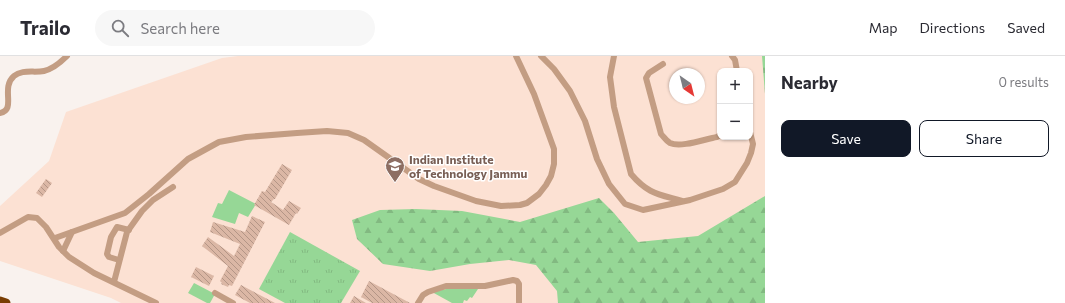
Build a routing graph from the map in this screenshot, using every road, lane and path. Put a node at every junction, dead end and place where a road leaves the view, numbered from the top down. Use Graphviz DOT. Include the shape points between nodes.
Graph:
graph roads {
  1 [pos="67,56"];
  2 [pos="516,56"];
  3 [pos="541,56"];
  4 [pos="614,56"];
  5 [pos="732,56"];
  6 [pos="663,64"];
  7 [pos="736,68"];
  8 [pos="0,113"];
  9 [pos="717,137"];
  10 [pos="752,140"];
  11 [pos="173,186"];
  12 [pos="684,202"];
  13 [pos="128,230"];
  14 [pos="0,232"];
  15 [pos="72,232"];
  16 [pos="55,238"];
  17 [pos="63,251"];
  18 [pos="119,260"];
  19 [pos="114,282"];
  20 [pos="215,293"];
  21 [pos="0,301"];
  22 [pos="6,303"];
  23 [pos="156,303"];
  24 [pos="233,303"];
  25 [pos="418,303"];
  26 [pos="519,303"];
  1 -- 8 [label="street" via="43,71 14,75 9,80 7,88 8,106"];
  2 -- 15 [label="street" via="534,94 554,149 551,176 539,194 527,203 501,206 476,201 434,186 419,179 364,140 348,133 297,132 220,142 188,159 125,213"];
  3 -- 12 [label="street" via="554,68 570,91 585,121 597,159 609,184 625,204 643,210"];
  4 -- 12 [label="street" via="610,77 614,107 631,174 651,192"];
  5 -- 7 [label="street"];
  6 -- 9 [label="street" via="646,78 661,134 669,142 678,145"];
  10 -- 12 [label="street" via="751,153 735,182 723,189"];
  11 -- 13 [label="street" via="153,200"];
  13 -- 18 [label="street"];
  13 -- 18 [label="street" via="117,227 111,237 107,254"];
  14 -- 16 [label="street" via="28,217 36,218"];
  15 -- 16 [label="street"];
  15 -- 17 [label="street"];
  16 -- 17 [label="street"];
  17 -- 19 [label="street" via="94,273"];
  18 -- 19 [label="street"];
  19 -- 23 [label="street"];
  20 -- 24 [label="street"];
  21 -- 22 [label="highway"];
  25 -- 26 [label="street" via="423,295 446,286 485,286 513,280 520,284"];
}
